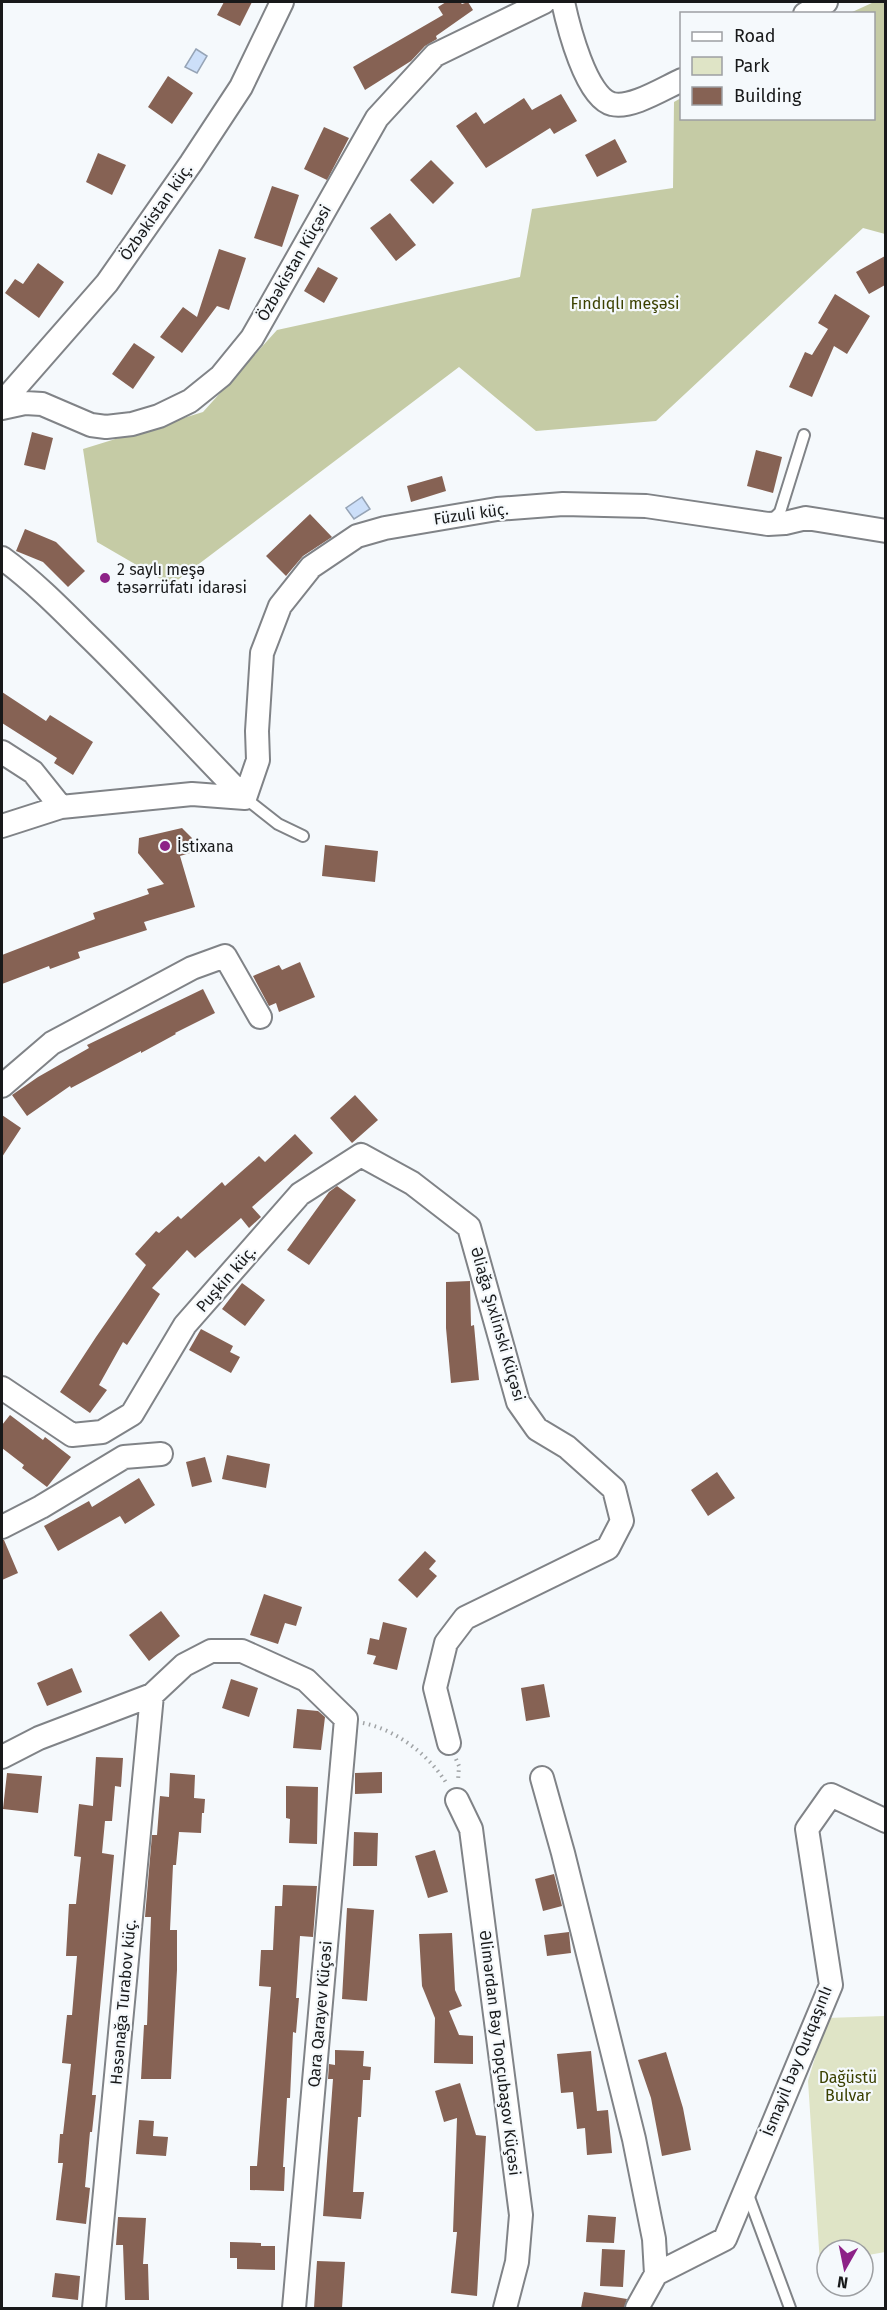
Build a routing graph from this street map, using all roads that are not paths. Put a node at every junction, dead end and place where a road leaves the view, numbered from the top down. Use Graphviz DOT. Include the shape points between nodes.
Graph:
graph roads {
  1 [pos="282,2"];
  2 [pos="544,2"];
  3 [pos="563,2"];
  4 [pos="826,2"];
  5 [pos="808,12"];
  6 [pos="680,80"];
  7 [pos="2,403"];
  8 [pos="2,408"];
  9 [pos="804,435"];
  10 [pos="768,524"];
  11 [pos="885,531"];
  12 [pos="2,558"];
  13 [pos="2,752"];
  14 [pos="244,798"];
  15 [pos="61,807"];
  16 [pos="2,826"];
  17 [pos="303,836"];
  18 [pos="260,1017"];
  19 [pos="2,1086"];
  20 [pos="470,1227"];
  21 [pos="2,1388"];
  22 [pos="161,1454"];
  23 [pos="2,1527"];
  24 [pos="152,1695"];
  25 [pos="448,1743"];
  26 [pos="2,1757"];
  27 [pos="542,1778"];
  28 [pos="457,1800"];
  29 [pos="885,1821"];
  30 [pos="746,2189"];
  31 [pos="656,2274"];
  32 [pos="94,2308"];
  33 [pos="294,2308"];
  34 [pos="505,2308"];
  35 [pos="637,2308"];
  36 [pos="790,2308"];
  1 -- 7 [label="street, Özbəkistan küç." via="241,87 191,163 107,283"];
  2 -- 8 [label="street, Özbəkistan Küçəsi" via="435,55 377,118 252,338 221,376 190,401 159,416 106,427 91,425 42,404"];
  3 -- 6 [label="street" via="585,72 598,94 610,104 627,104"];
  4 -- 5 [label="street"];
  9 -- 10 [label="lane" via="780,512"];
  10 -- 11 [label="street, Füzuli küç." via="806,518"];
  10 -- 14 [label="street, Füzuli küç." via="646,506 563,504 486,511 357,536 311,567 280,606 262,654 258,760"];
  12 -- 14 [label="street" via="122,668"];
  13 -- 15 [label="street" via="33,772"];
  14 -- 15 [label="street" via="192,794"];
  14 -- 17 [label="lane" via="278,824"];
  15 -- 16 [label="street"];
  18 -- 19 [label="street" via="225,956 192,968 52,1043"];
  20 -- 21 [label="street, Puşkin küç." via="412,1183 361,1155 300,1194 185,1325 132,1414 102,1432 72,1435"];
  20 -- 25 [label="street, Əliağa Şıxlinski Küçəsi" via="518,1402 537,1429 567,1447 614,1489 622,1521 608,1548 465,1618 446,1643 435,1688"];
  22 -- 23 [label="street" via="124,1457"];
  24 -- 26 [label="street" via="39,1738"];
  24 -- 32 [label="street, Həsənağa Turabov küç."];
  24 -- 33 [label="street, Qara Qarayev Küçəsi" via="184,1665 211,1651 242,1651 306,1680 346,1719"];
  27 -- 31 [label="street" via="634,2139 654,2239"];
  28 -- 34 [label="street, Əlimərdan Bəy Topçubaşov Küçəsi" via="471,1829 521,2215 517,2262"];
  29 -- 30 [label="street, İsmayil bəy Qutqaşınlı" via="831,1795 807,1829 831,1985"];
  30 -- 31 [label="street, İsmayil bəy Qutqaşınlı" via="725,2239"];
  30 -- 36 [label="lane"];
  31 -- 35 [label="street"];
}
